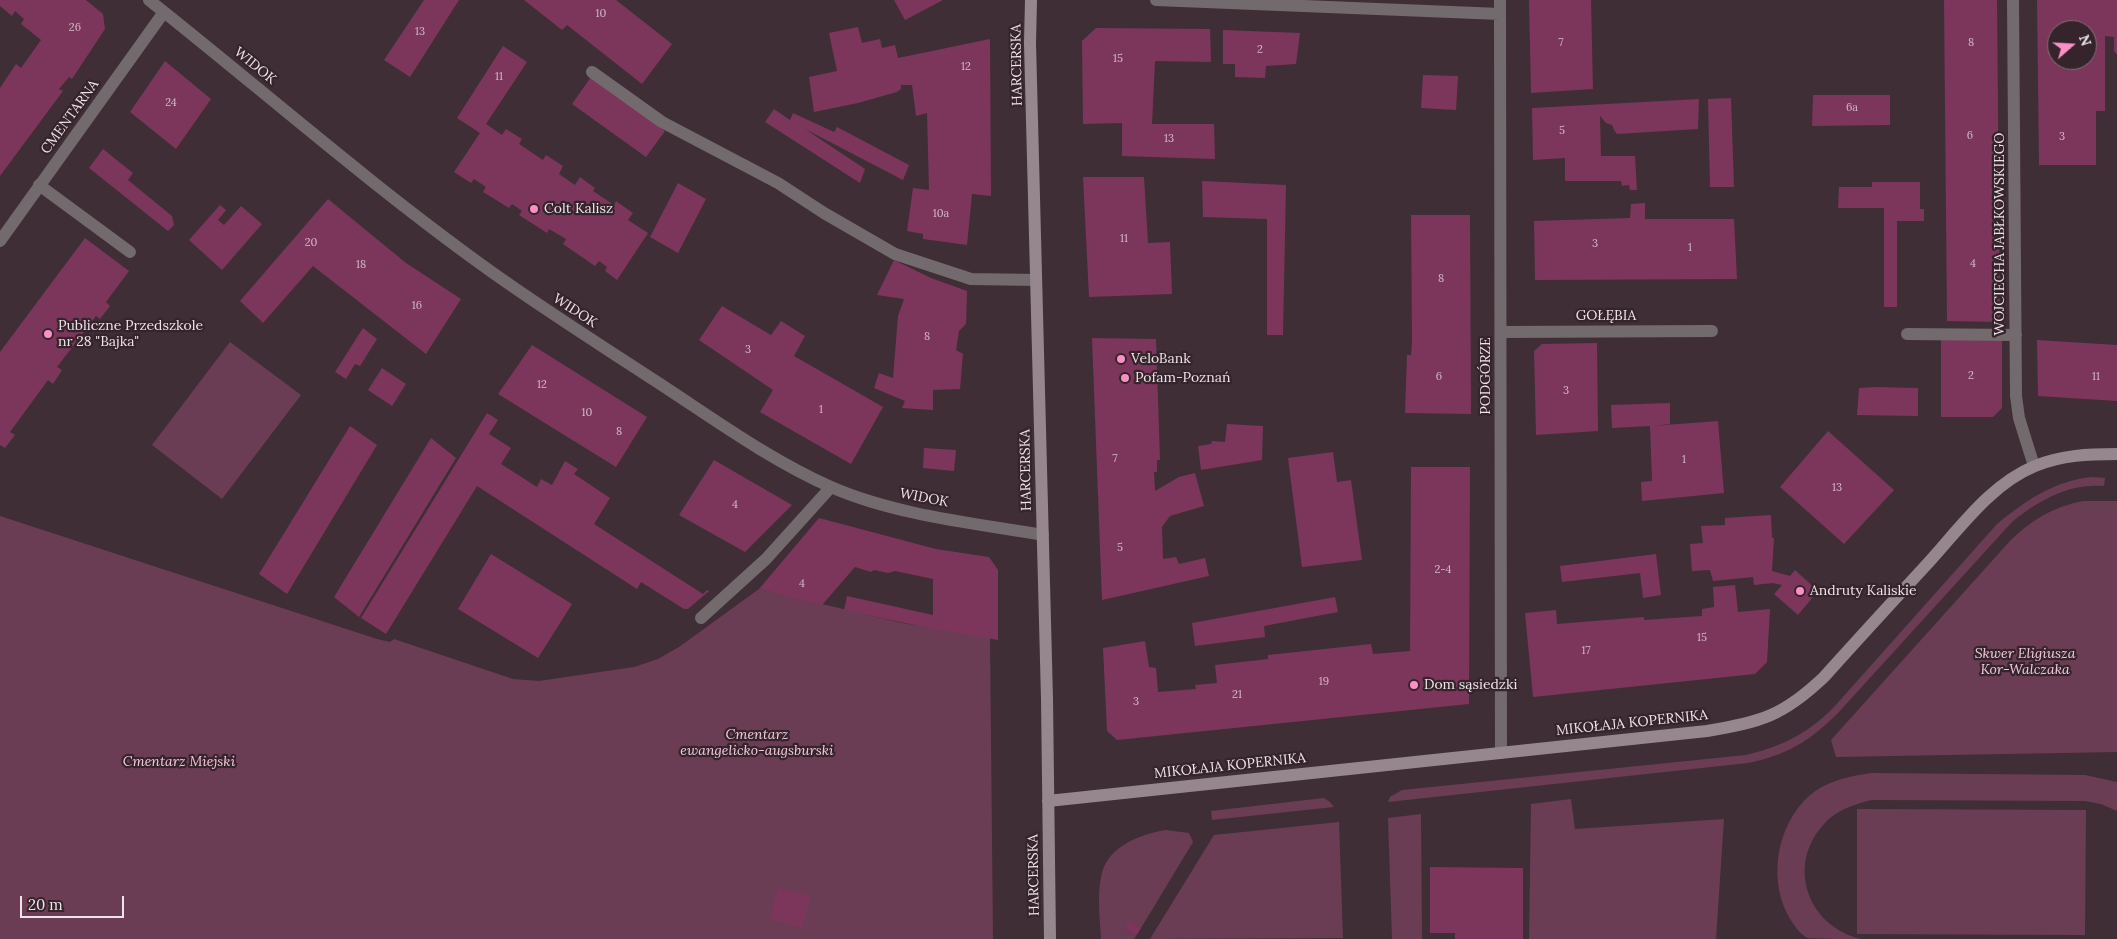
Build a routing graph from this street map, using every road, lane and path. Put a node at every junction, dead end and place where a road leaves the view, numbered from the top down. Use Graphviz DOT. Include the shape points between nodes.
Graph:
graph roads {
  1 [pos="150,0"];
  2 [pos="1032,0"];
  3 [pos="1156,0"];
  4 [pos="1500,0"];
  5 [pos="2013,0"];
  6 [pos="164,12"];
  7 [pos="1500,14"];
  8 [pos="592,72"];
  9 [pos="40,185"];
  10 [pos="0,241"];
  11 [pos="130,252"];
  12 [pos="1036,280"];
  13 [pos="1712,331"];
  14 [pos="1501,332"];
  15 [pos="1906,334"];
  16 [pos="2016,335"];
  17 [pos="2117,454"];
  18 [pos="2034,466"];
  19 [pos="831,487"];
  20 [pos="1043,534"];
  21 [pos="701,618"];
  22 [pos="1501,753"];
  23 [pos="1048,801"];
  24 [pos="1050,939"];
  1 -- 6 [label="street, WIDOK"];
  2 -- 12 [label="street, HARCERSKA" via="1030,43"];
  3 -- 7 [label="street"];
  4 -- 7 [label="street, PODGÓRZE"];
  5 -- 16 [label="street, WOJCIECHA JABŁKOWSKIEGO"];
  6 -- 9 [label="street, CMENTARNA"];
  6 -- 19 [label="street, WIDOK" via="482,265 764,451"];
  7 -- 14 [label="street, PODGÓRZE"];
  8 -- 12 [label="street" via="662,122 778,183 895,254 971,279"];
  9 -- 10 [label="street, CMENTARNA"];
  9 -- 11 [label="street"];
  12 -- 20 [label="street, HARCERSKA"];
  13 -- 14 [label="street, GOŁĘBIA"];
  14 -- 22 [label="street, PODGÓRZE"];
  15 -- 16 [label="street"];
  16 -- 18 [label="street, WOJCIECHA JABŁKOWSKIEGO" via="2016,396"];
  17 -- 18 [label="street, MIKOŁAJA KOPERNIKA" via="2061,457"];
  18 -- 22 [label="street, MIKOŁAJA KOPERNIKA" via="1991,496 1824,677 1785,709 1740,726"];
  19 -- 20 [label="street, WIDOK" via="897,508"];
  19 -- 21 [label="street" via="766,559"];
  20 -- 23 [label="street, HARCERSKA"];
  22 -- 23 [label="street, MIKOŁAJA KOPERNIKA"];
  23 -- 24 [label="street, HARCERSKA"];
}
